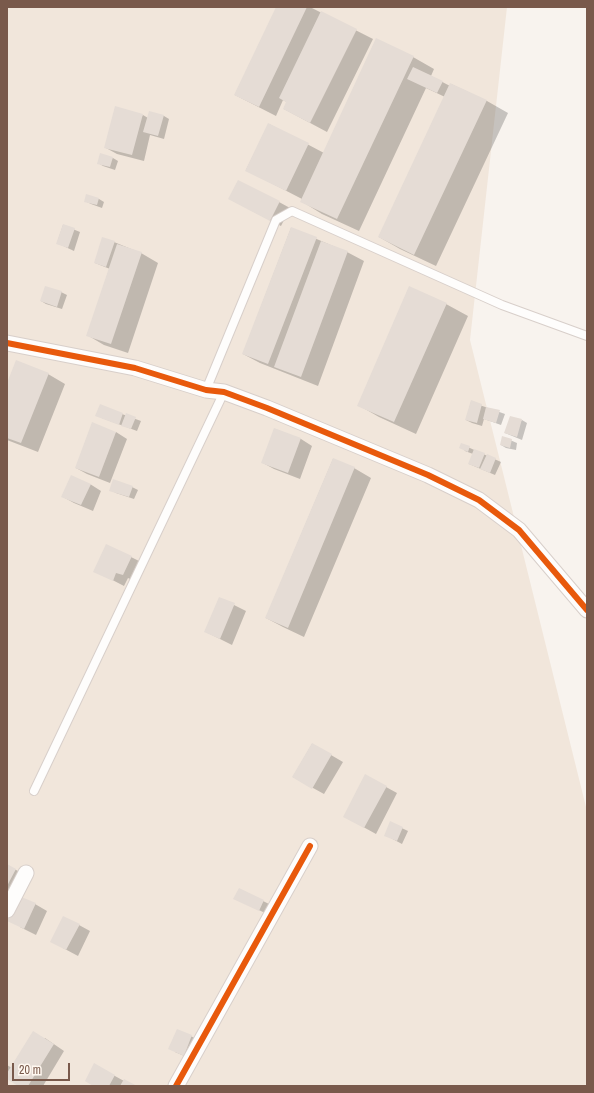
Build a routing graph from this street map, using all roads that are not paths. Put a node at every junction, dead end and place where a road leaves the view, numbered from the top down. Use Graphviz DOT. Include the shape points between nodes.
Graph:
graph roads {
  1 [pos="587,336"];
  2 [pos="7,343"];
  3 [pos="206,390"];
  4 [pos="224,392"];
  5 [pos="587,610"];
  6 [pos="34,790"];
  7 [pos="310,846"];
  8 [pos="26,873"];
  9 [pos="7,910"];
  10 [pos="182,1084"];
  1 -- 3 [label="lane" via="502,305 292,210 276,220"];
  2 -- 3 [label="street" via="135,368"];
  3 -- 4 [label="street"];
  4 -- 5 [label="street" via="428,474 479,500 519,530"];
  4 -- 6 [label="lane"];
  7 -- 10 [label="street"];
  8 -- 9 [label="street"];
}
